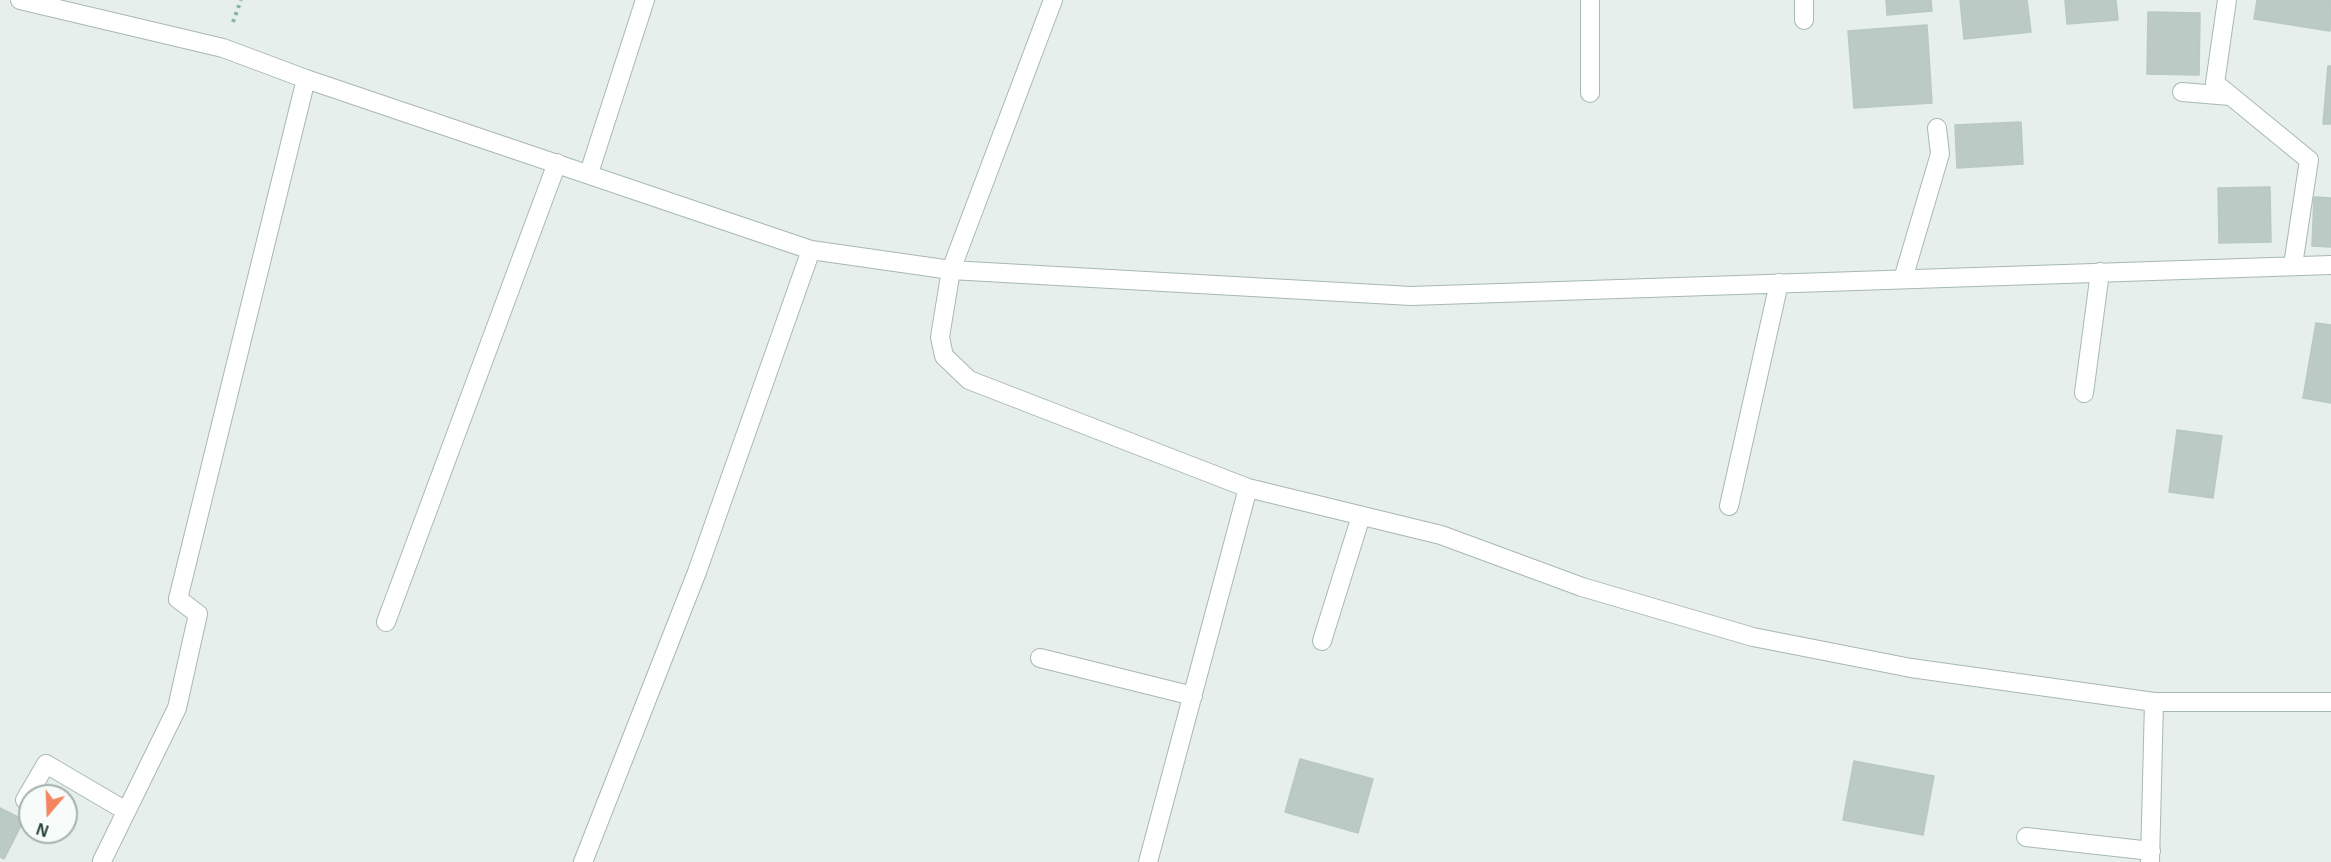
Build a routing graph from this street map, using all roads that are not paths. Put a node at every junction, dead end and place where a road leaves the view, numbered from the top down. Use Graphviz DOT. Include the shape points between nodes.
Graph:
graph roads {
  1 [pos="20,0"];
  2 [pos="645,0"];
  3 [pos="1053,0"];
  4 [pos="1590,0"];
  5 [pos="1804,0"];
  6 [pos="2227,0"];
  7 [pos="1804,20"];
  8 [pos="306,79"];
  9 [pos="2182,92"];
  10 [pos="1590,93"];
  11 [pos="2230,96"];
  12 [pos="1938,128"];
  13 [pos="557,163"];
  14 [pos="589,173"];
  15 [pos="811,250"];
  16 [pos="2292,265"];
  17 [pos="2331,265"];
  18 [pos="951,270"];
  19 [pos="2100,272"];
  20 [pos="1903,279"];
  21 [pos="1779,283"];
  22 [pos="2084,393"];
  23 [pos="1248,489"];
  24 [pos="1729,506"];
  25 [pos="1361,516"];
  26 [pos="386,622"];
  27 [pos="1322,641"];
  28 [pos="1040,658"];
  29 [pos="1193,696"];
  30 [pos="2154,702"];
  31 [pos="2331,702"];
  32 [pos="34,784"];
  33 [pos="126,811"];
  34 [pos="2026,837"];
  35 [pos="2150,856"];
  36 [pos="102,861"];
  37 [pos="583,862"];
  38 [pos="1148,862"];
  1 -- 8 [label="street" via="223,48"];
  2 -- 14 [label="street"];
  3 -- 18 [label="street"];
  4 -- 10 [label="street"];
  5 -- 7 [label="street"];
  6 -- 11 [label="street" via="2215,83"];
  8 -- 13 [label="street"];
  8 -- 33 [label="street" via="178,599 198,614 177,708"];
  9 -- 11 [label="street"];
  11 -- 16 [label="street" via="2309,160"];
  12 -- 20 [label="street" via="1940,154"];
  13 -- 14 [label="street"];
  13 -- 26 [label="street"];
  14 -- 15 [label="street"];
  15 -- 18 [label="street"];
  15 -- 37 [label="street" via="697,572"];
  16 -- 17 [label="street"];
  16 -- 19 [label="street"];
  18 -- 21 [label="street" via="1411,296"];
  18 -- 23 [label="street" via="940,337 944,356 969,380"];
  19 -- 20 [label="street"];
  19 -- 22 [label="street"];
  20 -- 21 [label="street"];
  21 -- 24 [label="street"];
  23 -- 25 [label="street"];
  23 -- 29 [label="street"];
  25 -- 27 [label="street"];
  25 -- 30 [label="street" via="1441,535 1582,587 1753,637 1911,668"];
  28 -- 29 [label="street"];
  29 -- 38 [label="street"];
  30 -- 31 [label="street"];
  30 -- 35 [label="street"];
  32 -- 33 [label="street" via="46,764"];
  33 -- 36 [label="street"];
  34 -- 35 [label="street"];
}
